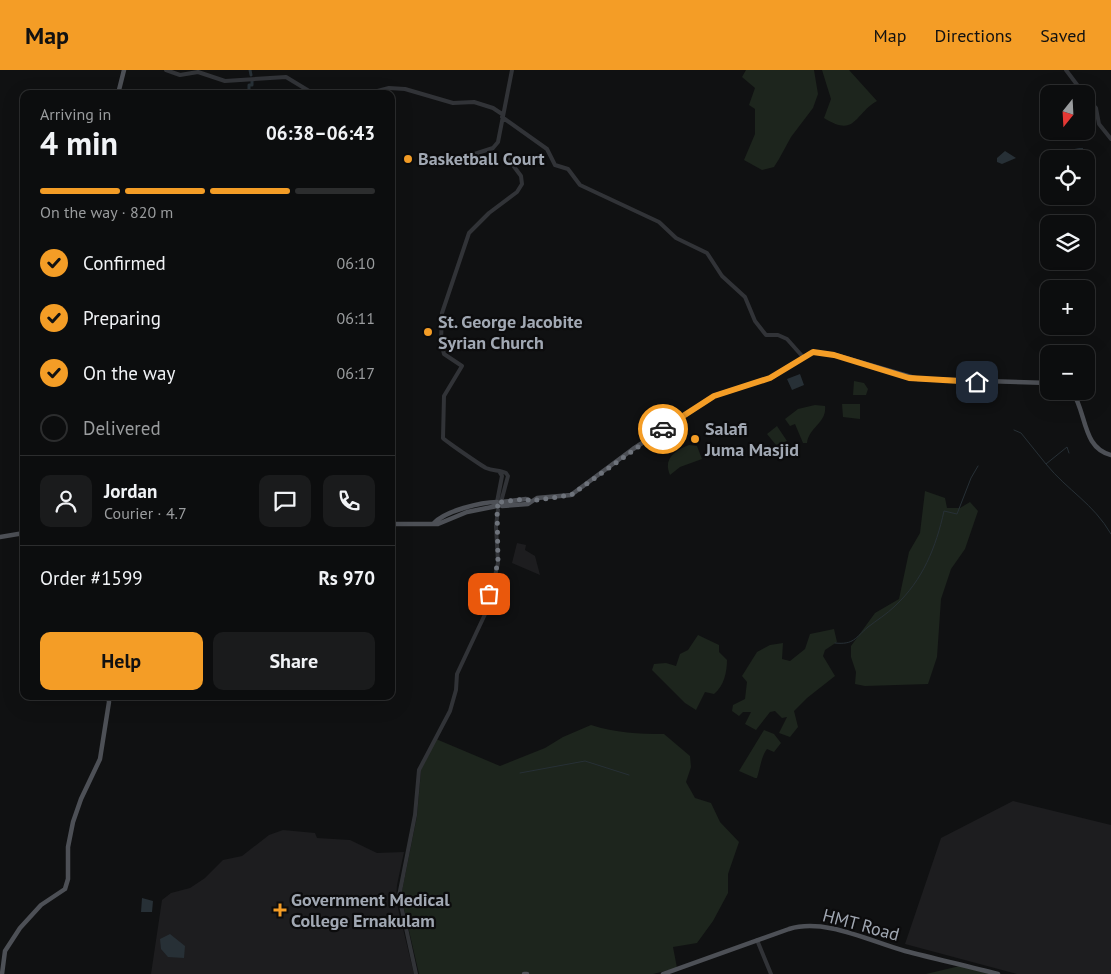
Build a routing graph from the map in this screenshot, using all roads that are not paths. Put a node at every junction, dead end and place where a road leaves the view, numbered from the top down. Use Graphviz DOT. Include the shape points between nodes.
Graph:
graph roads {
  1 [pos="124,70"];
  2 [pos="166,70"];
  3 [pos="512,70"];
  4 [pos="1066,70"];
  5 [pos="1077,85"];
  6 [pos="119,90"];
  7 [pos="308,90"];
  8 [pos="381,90"];
  9 [pos="1095,107"];
  10 [pos="502,115"];
  11 [pos="1111,139"];
  12 [pos="506,156"];
  13 [pos="465,157"];
  14 [pos="803,357"];
  15 [pos="1040,383"];
  16 [pos="1076,400"];
  17 [pos="1111,454"];
  18 [pos="499,506"];
  19 [pos="395,524"];
  20 [pos="20,534"];
  21 [pos="0,537"];
  22 [pos="108,700"];
  23 [pos="757,940"];
  24 [pos="2,974"];
  25 [pos="416,974"];
  26 [pos="663,974"];
  27 [pos="771,974"];
  28 [pos="998,974"];
  1 -- 6 [label="main road"];
  2 -- 7 [label="street" via="180,75 198,72 225,81 286,76"];
  3 -- 10 [label="street"];
  4 -- 5 [label="street"];
  8 -- 10 [label="street" via="405,88 453,103 474,102"];
  9 -- 11 [label="street" via="1099,124"];
  10 -- 13 [label="street" via="500,135 493,148"];
  10 -- 14 [label="street" via="547,149 555,165 568,169 580,185 659,222 676,238 707,253 722,276 746,297 756,325 766,335 787,339"];
  12 -- 18 [label="street" via="521,176 522,184 469,233 440,324 444,354 462,366 444,396 443,438 482,466 508,476"];
  14 -- 15 [label="main road" via="821,352 918,379"];
  14 -- 18 [label="main road" via="770,378 714,396 633,449 571,495 526,499"];
  16 -- 17 [label="main road" via="1092,444"];
  18 -- 19 [label="main road" via="487,502 434,523"];
  18 -- 25 [label="street" via="496,526 498,566 487,610 457,674 450,711 419,770 415,815 399,896"];
  20 -- 21 [label="main road"];
  22 -- 24 [label="main road" via="103,746 73,822 65,889 41,905 20,928 5,951"];
  23 -- 26 [label="main road, HMT Road"];
  23 -- 27 [label="street"];
  23 -- 28 [label="main road, HMT Road" via="797,927 821,928"];
}
